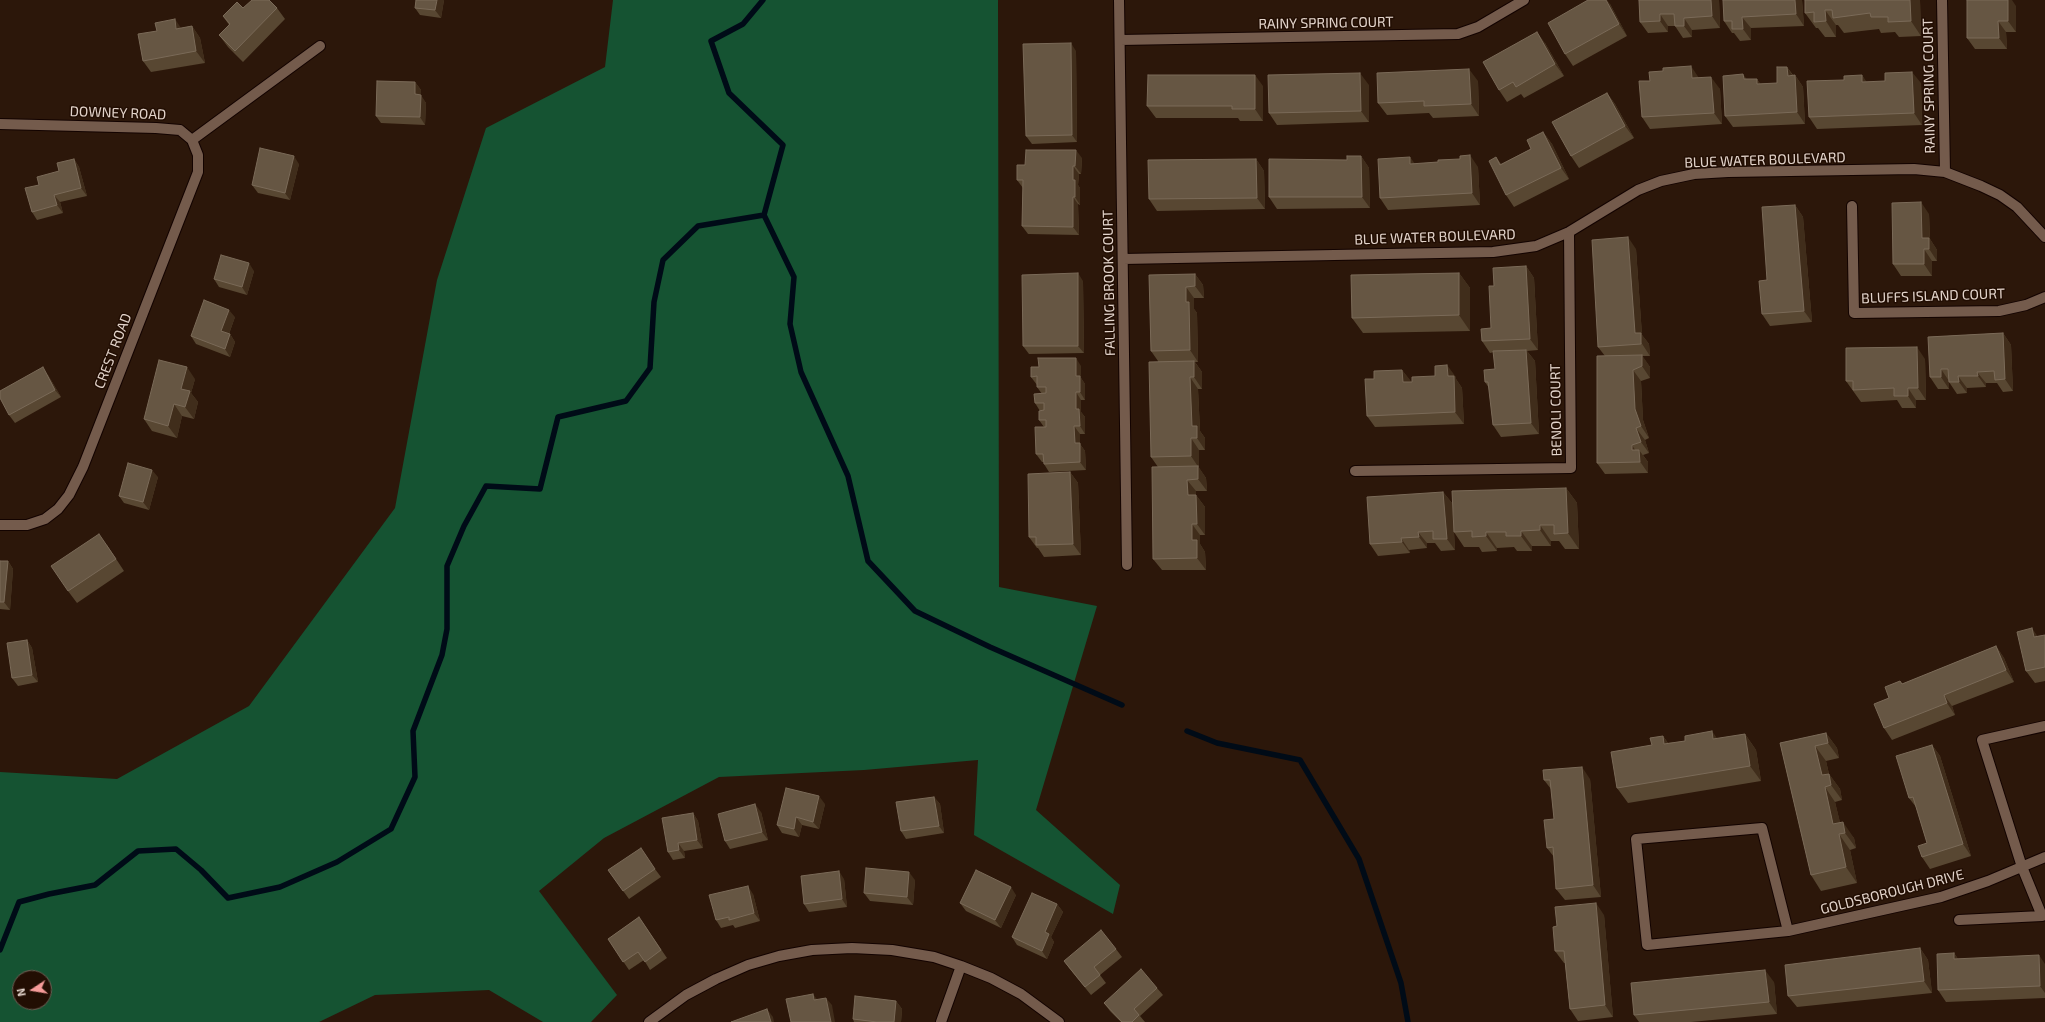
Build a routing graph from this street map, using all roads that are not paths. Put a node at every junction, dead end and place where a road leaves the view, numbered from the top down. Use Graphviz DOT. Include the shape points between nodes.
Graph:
graph roads {
  1 [pos="1119,0"];
  2 [pos="1524,0"];
  3 [pos="1942,0"];
  4 [pos="1120,40"];
  5 [pos="320,46"];
  6 [pos="0,124"];
  7 [pos="192,140"];
  8 [pos="1945,172"];
  9 [pos="1852,206"];
  10 [pos="1569,232"];
  11 [pos="2045,237"];
  12 [pos="1122,259"];
  13 [pos="2045,297"];
  14 [pos="1355,471"];
  15 [pos="0,525"];
  16 [pos="1126,566"];
  17 [pos="2045,726"];
  18 [pos="2045,857"];
  19 [pos="2022,867"];
  20 [pos="2043,916"];
  21 [pos="1959,920"];
  22 [pos="1788,931"];
  23 [pos="961,966"];
  24 [pos="649,1022"];
  25 [pos="941,1022"];
  26 [pos="1059,1022"];
  1 -- 4 [label="street, FALLING BROOK COURT"];
  2 -- 4 [label="street, RAINY SPRING COURT" via="1478,27 1458,34"];
  3 -- 8 [label="street, RAINY SPRING COURT"];
  4 -- 12 [label="street, FALLING BROOK COURT"];
  5 -- 7 [label="street"];
  6 -- 7 [label="street, DOWNEY ROAD" via="180,130"];
  7 -- 15 [label="street, CREST ROAD" via="198,155 198,172 83,467 69,495 58,509 45,519 27,525"];
  8 -- 10 [label="street, BLUE WATER BOULEVARD" via="1914,169 1694,174 1661,180 1638,190"];
  8 -- 11 [label="street, BLUE WATER BOULEVARD" via="2000,195 2017,207"];
  9 -- 13 [label="street, BLUFFS ISLAND COURT" via="1854,312 1999,311 2026,305"];
  10 -- 12 [label="street, BLUE WATER BOULEVARD" via="1536,246 1493,252"];
  10 -- 14 [label="street, BENOLI COURT" via="1571,468"];
  12 -- 16 [label="street, FALLING BROOK COURT"];
  17 -- 19 [label="street" via="1982,740"];
  18 -- 19 [label="street, GOLDSBOROUGH DRIVE"];
  19 -- 20 [label="street"];
  19 -- 22 [label="street, GOLDSBOROUGH DRIVE" via="1941,897"];
  20 -- 21 [label="street"];
  22 -- 22 [label="street, GOLDSBOROUGH DRIVE" via="1647,945 1636,839 1762,828"];
  23 -- 24 [label="street" via="934,957 892,950 812,950 748,965 716,979 686,995"];
  23 -- 25 [label="street"];
  23 -- 26 [label="street" via="1021,994"];
}
